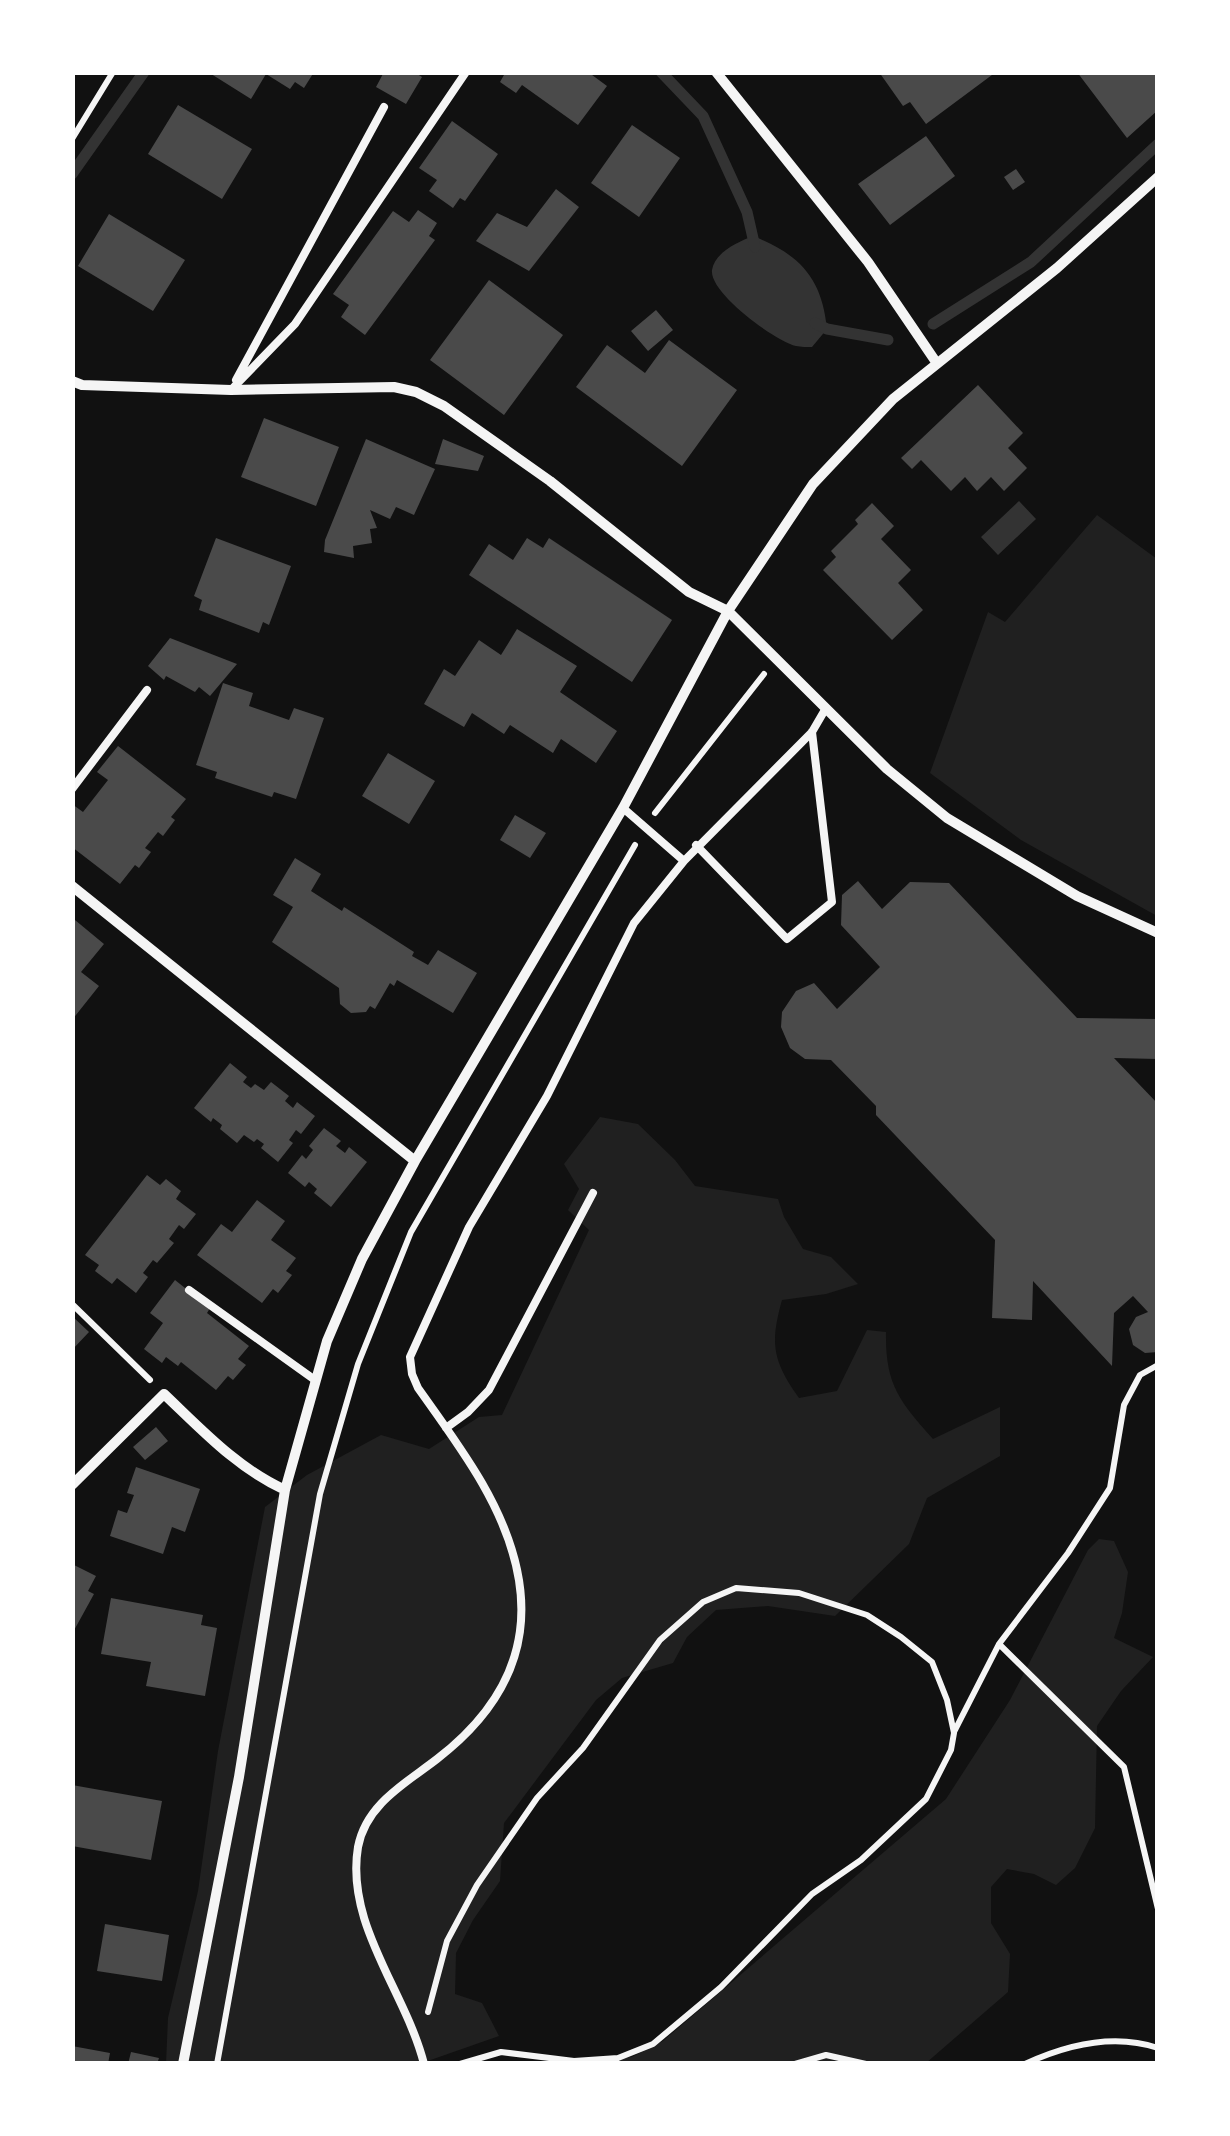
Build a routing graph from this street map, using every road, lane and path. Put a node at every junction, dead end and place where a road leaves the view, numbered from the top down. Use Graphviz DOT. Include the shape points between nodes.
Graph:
graph roads {
  1 [pos="114,72"];
  2 [pos="466,72"];
  3 [pos="716,72"];
  4 [pos="384,108"];
  5 [pos="72,140"];
  6 [pos="1158,177"];
  7 [pos="936,362"];
  8 [pos="72,381"];
  9 [pos="231,390"];
  10 [pos="728,611"];
  11 [pos="147,690"];
  12 [pos="826,708"];
  13 [pos="812,732"];
  14 [pos="72,789"];
  15 [pos="623,808"];
  16 [pos="696,845"];
  17 [pos="684,860"];
  18 [pos="72,886"];
  19 [pos="1158,933"];
  20 [pos="415,1161"];
  21 [pos="592,1193"];
  22 [pos="189,1290"];
  23 [pos="72,1304"];
  24 [pos="1158,1365"];
  25 [pos="316,1380"];
  26 [pos="164,1394"];
  27 [pos="446,1428"];
  28 [pos="72,1485"];
  29 [pos="285,1490"];
  30 [pos="999,1644"];
  31 [pos="954,1732"];
  32 [pos="1158,1909"];
  33 [pos="412,2027"];
  34 [pos="1158,2048"];
  35 [pos="183,2064"];
  36 [pos="424,2064"];
  37 [pos="460,2064"];
  38 [pos="796,2064"];
  39 [pos="866,2064"];
  40 [pos="1026,2064"];
  1 -- 5 [label="path"];
  2 -- 9 [label="lane" via="295,324"];
  3 -- 7 [label="street" via="868,262"];
  4 -- 9 [label="lane"];
  6 -- 7 [label="street" via="1057,268"];
  7 -- 10 [label="street" via="866,424 813,484"];
  8 -- 9 [label="street"];
  9 -- 10 [label="street" via="416,392 550,481 689,592"];
  10 -- 12 [label="street"];
  10 -- 15 [label="street"];
  11 -- 14 [label="lane"];
  12 -- 13 [label="lane"];
  12 -- 19 [label="street" via="947,818 1077,896"];
  13 -- 16 [label="lane"];
  13 -- 16 [label="lane" via="832,902 786,939"];
  15 -- 17 [label="lane"];
  15 -- 20 [label="street"];
  16 -- 17 [label="lane"];
  17 -- 27 [label="lane" via="634,924 547,1096 469,1227 412,1350 412,1374"];
  18 -- 20 [label="street"];
  20 -- 25 [label="street" via="362,1259"];
  21 -- 27 [label="lane" via="489,1390"];
  22 -- 25 [label="lane"];
  23 -- 26 [label="path"];
  24 -- 30 [label="path" via="1140,1376 1124,1404 1110,1488"];
  25 -- 29 [label="street"];
  26 -- 28 [label="street"];
  26 -- 29 [label="street" via="223,1451"];
  27 -- 33 [label="lane" via="500,1520 517,1574 520,1630 512,1671 480,1720 385,1798 361,1836 362,1904"];
  29 -- 35 [label="street"];
  30 -- 31 [label="path"];
  30 -- 32 [label="path" via="1124,1766"];
  31 -- 33 [label="path" via="932,1662 867,1615 799,1593 736,1588 704,1602 660,1640 477,1885 447,1941 426,2018"];
  31 -- 37 [label="path" via="926,1798 898,1828 812,1894 721,1987 653,2044 618,2058 574,2061 501,2052"];
  33 -- 36 [label="lane"];
  34 -- 40 [label="path" via="1124,2041 1084,2044"];
  38 -- 39 [label="path" via="826,2055"];
}
